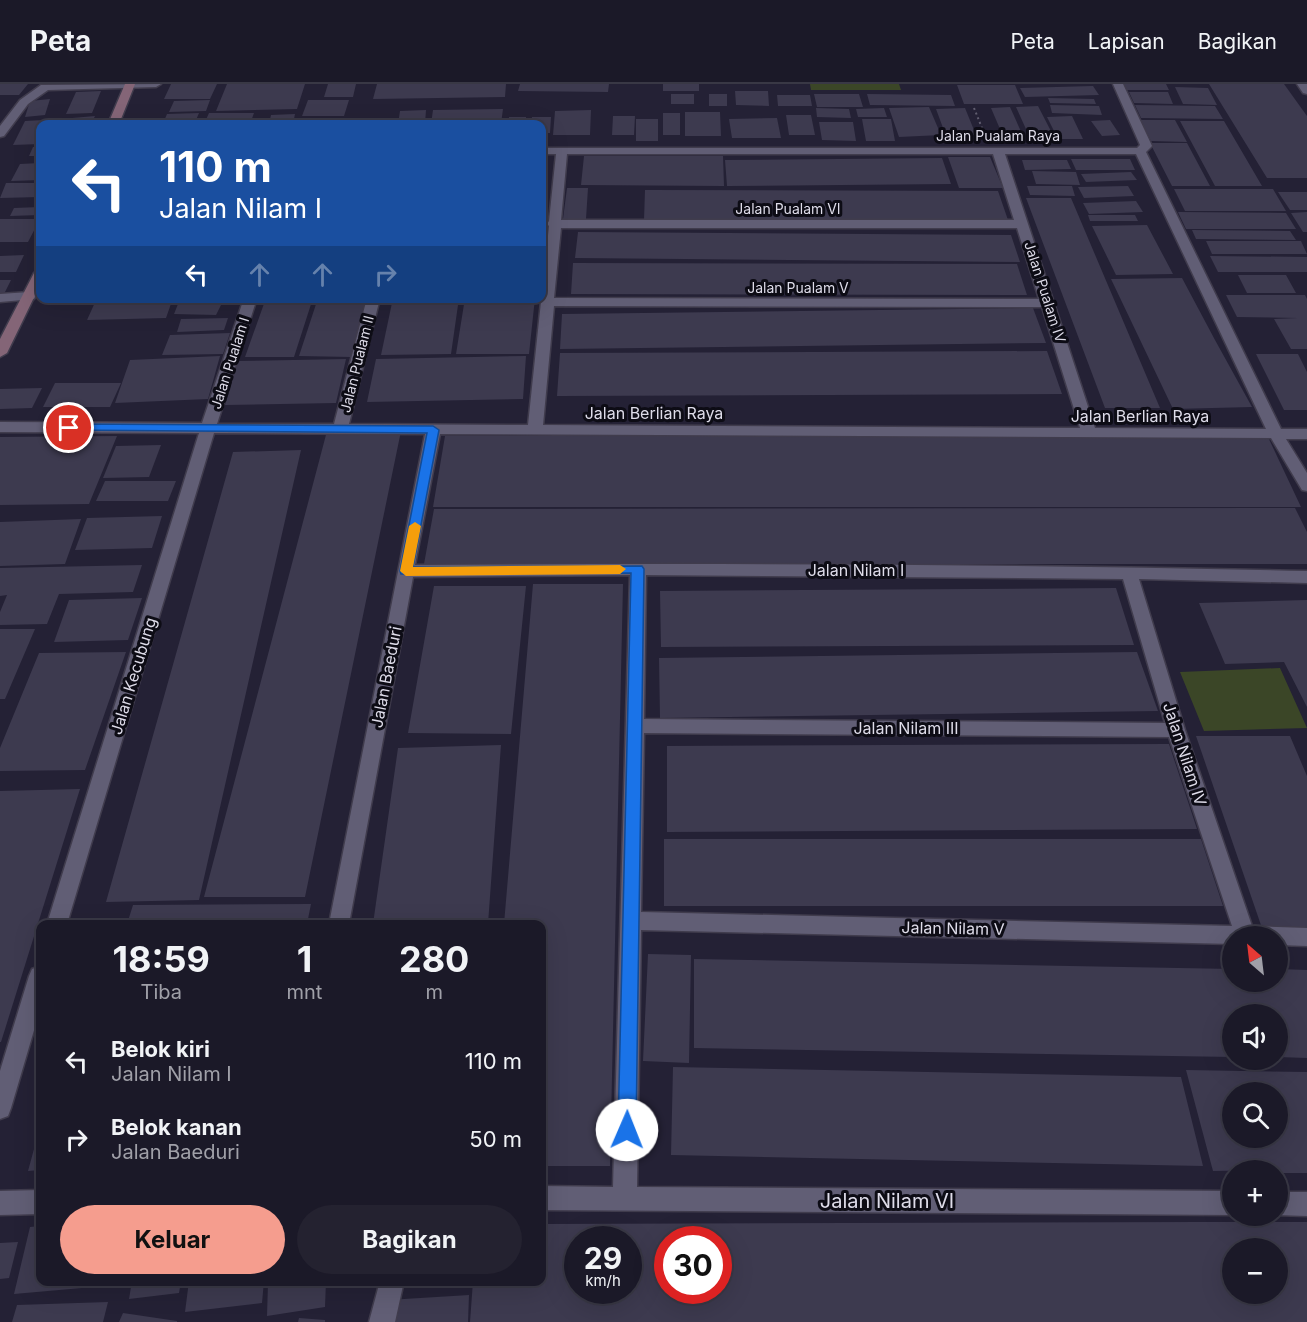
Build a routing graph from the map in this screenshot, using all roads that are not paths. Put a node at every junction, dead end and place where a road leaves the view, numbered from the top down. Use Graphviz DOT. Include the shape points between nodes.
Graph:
graph roads {
  1 [pos="156,84"];
  2 [pos="1118,84"];
  3 [pos="1302,84"];
  4 [pos="130,85"];
  5 [pos="46,86"];
  6 [pos="1307,91"];
  7 [pos="114,120"];
  8 [pos="0,134"];
  9 [pos="546,150"];
  10 [pos="562,151"];
  11 [pos="998,151"];
  12 [pos="1140,151"];
  13 [pos="554,224"];
  14 [pos="1023,224"];
  15 [pos="36,281"];
  16 [pos="29,296"];
  17 [pos="0,298"];
  18 [pos="548,302"];
  19 [pos="249,303"];
  20 [pos="373,303"];
  21 [pos="1048,303"];
  22 [pos="0,353"];
  23 [pos="0,427"];
  24 [pos="208,428"];
  25 [pos="340,429"];
  26 [pos="433,430"];
  27 [pos="535,430"];
  28 [pos="1089,433"];
  29 [pos="1276,434"];
  30 [pos="1307,434"];
  31 [pos="1307,486"];
  32 [pos="638,569"];
  33 [pos="406,571"];
  34 [pos="1129,572"];
  35 [pos="1307,577"];
  36 [pos="635,726"];
  37 [pos="1176,730"];
  38 [pos="58,920"];
  39 [pos="340,920"];
  40 [pos="631,921"];
  41 [pos="1242,926"];
  42 [pos="1222,934"];
  43 [pos="1288,936"];
  44 [pos="1307,937"];
  45 [pos="36,989"];
  46 [pos="0,1108"];
  47 [pos="546,1198"];
  48 [pos="625,1200"];
  49 [pos="36,1202"];
  50 [pos="0,1203"];
  51 [pos="1222,1203"];
  52 [pos="1288,1204"];
  53 [pos="1307,1204"];
  54 [pos="391,1286"];
  55 [pos="382,1322"];
  1 -- 4 [label="street"];
  2 -- 12 [label="street" via="1146,147"];
  3 -- 6 [label="street"];
  4 -- 5 [label="street"];
  4 -- 7 [label="street"];
  5 -- 8 [label="street" via="24,102"];
  9 -- 10 [label="street, Jalan Pualam Raya"];
  10 -- 11 [label="street, Jalan Pualam Raya"];
  10 -- 13 [label="street"];
  11 -- 12 [label="street, Jalan Pualam Raya"];
  11 -- 14 [label="street, Jalan Pualam IV"];
  12 -- 29 [label="street"];
  13 -- 14 [label="street, Jalan Pualam VI"];
  13 -- 18 [label="street"];
  14 -- 21 [label="street, Jalan Pualam IV"];
  15 -- 16 [label="street"];
  16 -- 17 [label="street"];
  16 -- 22 [label="street"];
  18 -- 21 [label="street, Jalan Pualam V"];
  18 -- 27 [label="street"];
  19 -- 24 [label="street, Jalan Pualam I"];
  20 -- 25 [label="street, Jalan Pualam II"];
  21 -- 28 [label="street, Jalan Pualam IV"];
  23 -- 24 [label="street, Jalan Berlian Raya"];
  24 -- 25 [label="street, Jalan Berlian Raya"];
  24 -- 38 [label="street, Jalan Kecubung"];
  25 -- 26 [label="street, Jalan Berlian Raya"];
  26 -- 27 [label="street, Jalan Berlian Raya"];
  26 -- 33 [label="street, Jalan Baeduri"];
  27 -- 28 [label="street, Jalan Berlian Raya"];
  28 -- 29 [label="street, Jalan Berlian Raya"];
  29 -- 30 [label="street, Jalan Berlian Raya"];
  29 -- 31 [label="street"];
  32 -- 33 [label="street, Jalan Nilam I"];
  32 -- 34 [label="street, Jalan Nilam I"];
  32 -- 36 [label="street"];
  33 -- 39 [label="street, Jalan Baeduri"];
  34 -- 35 [label="street, Jalan Nilam I"];
  34 -- 37 [label="street, Jalan Nilam IV"];
  36 -- 37 [label="street, Jalan Nilam III"];
  36 -- 40 [label="street"];
  37 -- 41 [label="street, Jalan Nilam IV"];
  40 -- 42 [label="street, Jalan Nilam V"];
  40 -- 48 [label="street"];
  43 -- 44 [label="street, Jalan Nilam V"];
  45 -- 46 [label="street"];
  47 -- 48 [label="street, Jalan Nilam VI"];
  48 -- 51 [label="street, Jalan Nilam VI"];
  49 -- 50 [label="street"];
  52 -- 53 [label="street"];
  54 -- 55 [label="street"];
}
